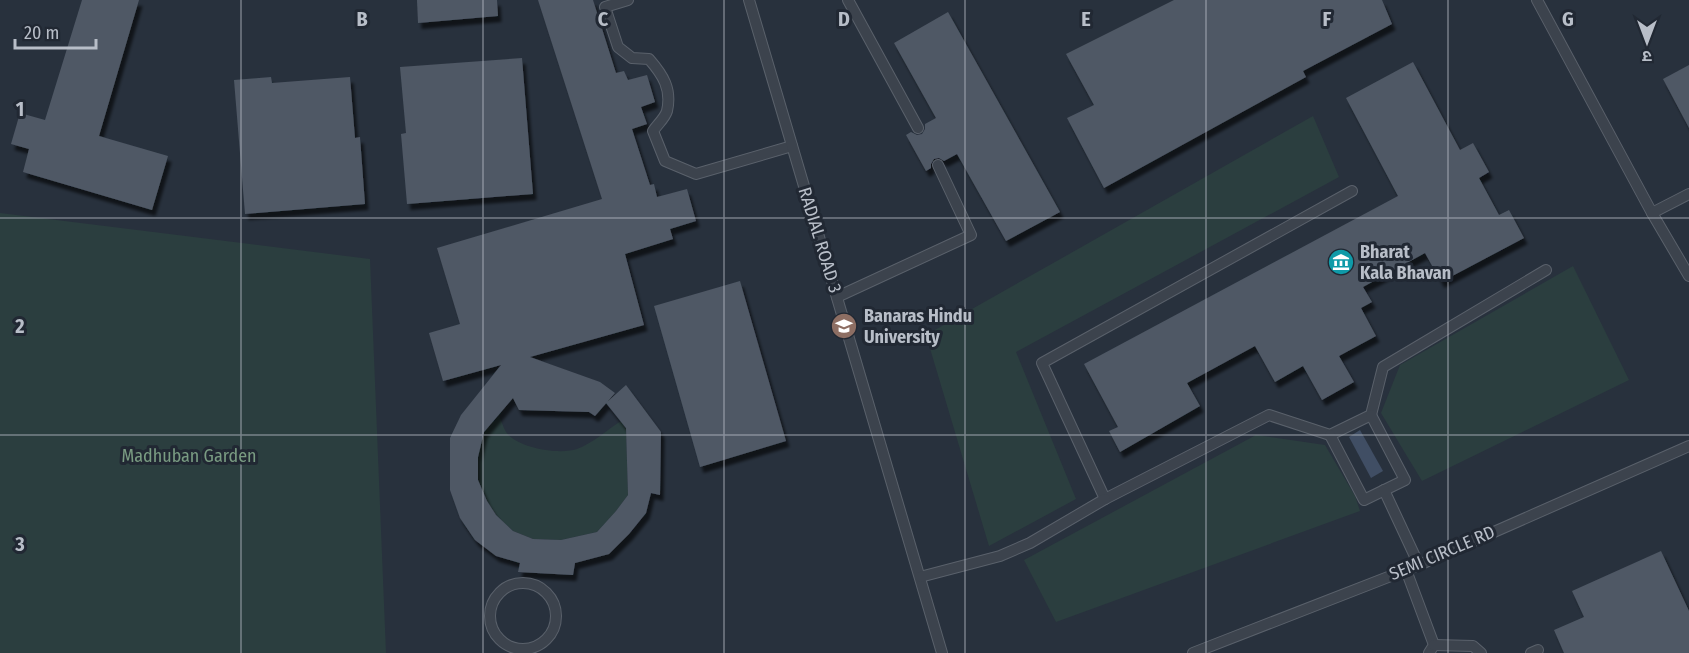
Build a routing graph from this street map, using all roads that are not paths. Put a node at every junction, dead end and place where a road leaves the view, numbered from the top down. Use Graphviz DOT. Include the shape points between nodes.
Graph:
graph roads {
  1 [pos="628,0"];
  2 [pos="749,0"];
  3 [pos="848,0"];
  4 [pos="1538,0"];
  5 [pos="918,128"];
  6 [pos="792,146"];
  7 [pos="938,165"];
  8 [pos="1352,191"];
  9 [pos="1689,194"];
  10 [pos="1652,213"];
  11 [pos="1546,270"];
  12 [pos="1689,276"];
  13 [pos="837,297"];
  14 [pos="1371,414"];
  15 [pos="1330,435"];
  16 [pos="1689,446"];
  17 [pos="1384,490"];
  18 [pos="1105,499"];
  19 [pos="1419,565"];
  20 [pos="1406,570"];
  21 [pos="920,577"];
  22 [pos="1432,649"];
  23 [pos="522,651"];
  24 [pos="942,653"];
  25 [pos="1193,653"];
  26 [pos="1481,653"];
  1 -- 6 [label="lane" via="605,7 618,46 632,58 649,59 664,75 667,113 653,131 665,161 696,174"];
  2 -- 6 [label="lane, RADIAL ROAD 3"];
  3 -- 5 [label="lane"];
  4 -- 10 [label="lane"];
  6 -- 13 [label="lane, RADIAL ROAD 3"];
  7 -- 13 [label="lane" via="971,235"];
  8 -- 18 [label="lane" via="1042,363"];
  9 -- 10 [label="lane"];
  10 -- 12 [label="lane"];
  11 -- 14 [label="lane" via="1383,367"];
  13 -- 21 [label="lane, RADIAL ROAD 3"];
  14 -- 15 [label="lane"];
  14 -- 17 [label="lane" via="1405,480"];
  15 -- 17 [label="lane" via="1364,500"];
  15 -- 18 [label="lane" via="1269,414"];
  16 -- 19 [label="lane, SEMI CIRCLE RD"];
  17 -- 19 [label="lane"];
  18 -- 21 [label="lane" via="1000,556"];
  19 -- 20 [label="lane, SEMI CIRCLE RD"];
  20 -- 22 [label="lane"];
  20 -- 25 [label="lane, SEMI CIRCLE RD"];
  21 -- 24 [label="lane, RADIAL ROAD 3"];
  22 -- 26 [label="lane" via="1473,646"];
  23 -- 23 [label="lane" via="494,632 490,609 501,590 523,582 543,590 555,606 556,616 549,636"];
}
